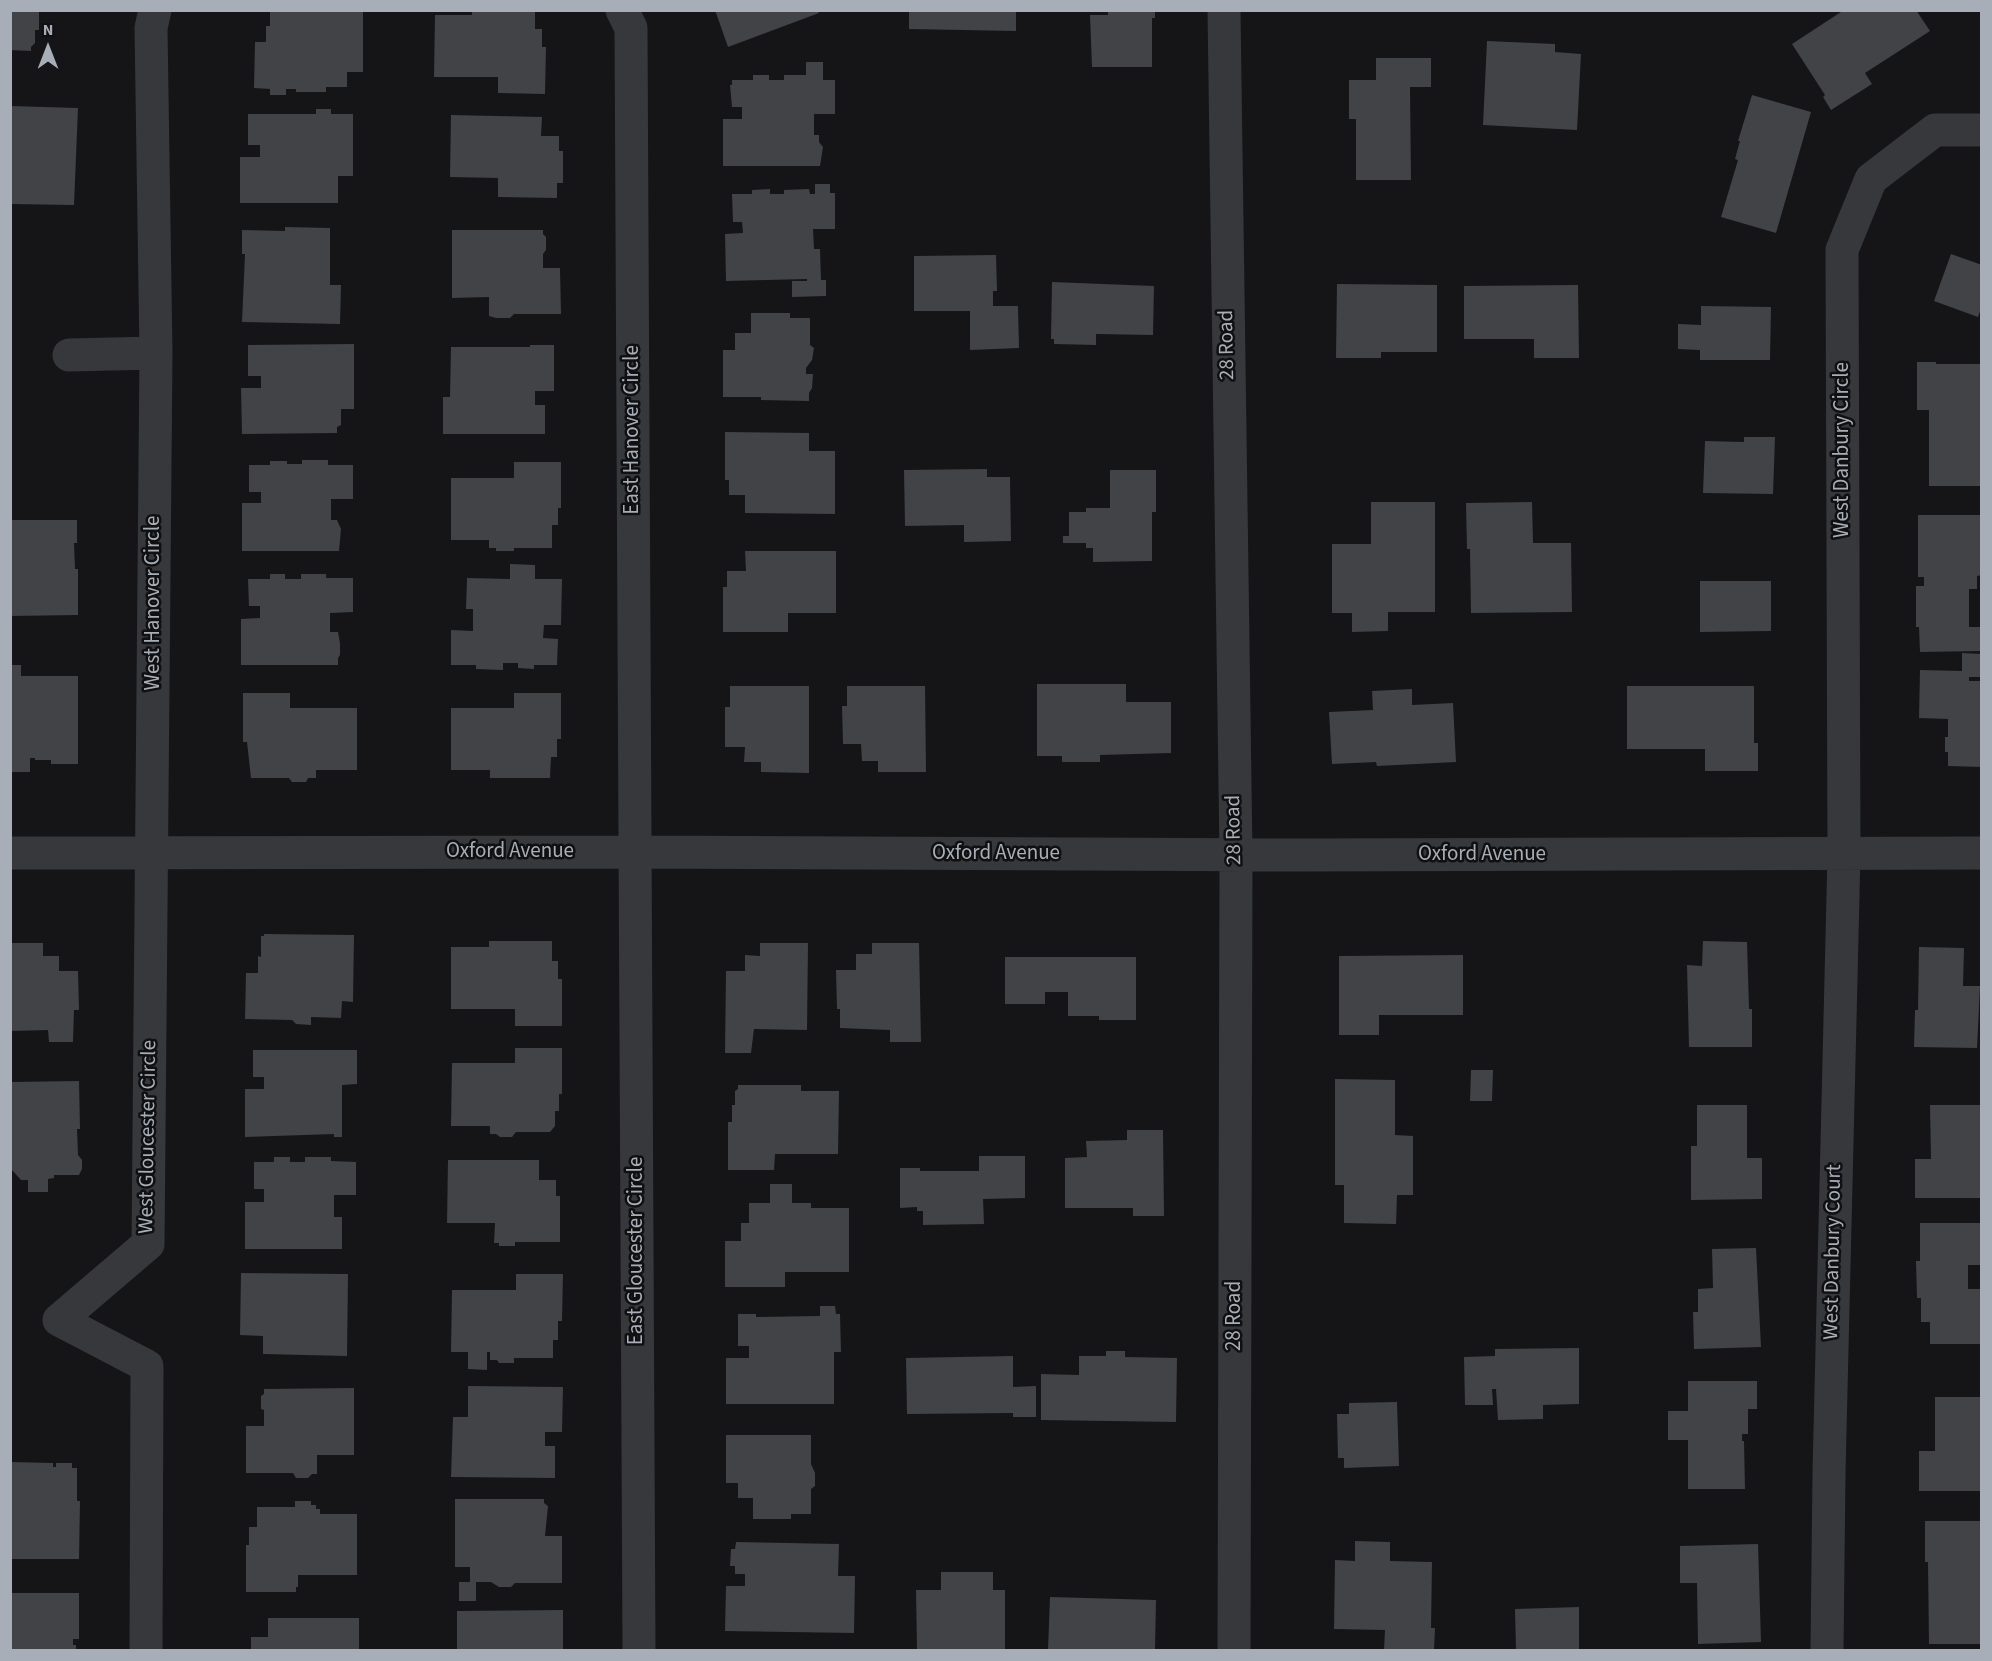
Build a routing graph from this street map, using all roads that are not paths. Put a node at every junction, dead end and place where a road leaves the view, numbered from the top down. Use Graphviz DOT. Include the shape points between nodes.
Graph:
graph roads {
  1 [pos="155,10"];
  2 [pos="622,10"];
  3 [pos="1224,10"];
  4 [pos="1982,130"];
  5 [pos="156,353"];
  6 [pos="69,355"];
  7 [pos="152,852"];
  8 [pos="635,852"];
  9 [pos="10,853"];
  10 [pos="1982,853"];
  11 [pos="1845,854"];
  12 [pos="1236,855"];
  13 [pos="146,1650"];
  14 [pos="639,1650"];
  15 [pos="1234,1650"];
  16 [pos="1827,1650"];
  1 -- 5 [label="street, West Hanover Circle" via="151,28"];
  2 -- 8 [label="street, East Hanover Circle" via="631,28"];
  3 -- 12 [label="street, 28 Road"];
  4 -- 11 [label="street, West Danbury Circle" via="1935,130 1871,179 1842,250"];
  5 -- 6 [label="street"];
  5 -- 7 [label="street, West Hanover Circle"];
  7 -- 8 [label="street, Oxford Avenue"];
  7 -- 9 [label="street, Oxford Avenue"];
  7 -- 13 [label="street, West Gloucester Circle" via="148,1244 59,1320 147,1366"];
  8 -- 12 [label="street, Oxford Avenue"];
  8 -- 14 [label="street, East Gloucester Circle"];
  10 -- 11 [label="street, Oxford Avenue"];
  11 -- 12 [label="street, Oxford Avenue"];
  11 -- 16 [label="street, West Danbury Court"];
  12 -- 15 [label="street, 28 Road"];
}
